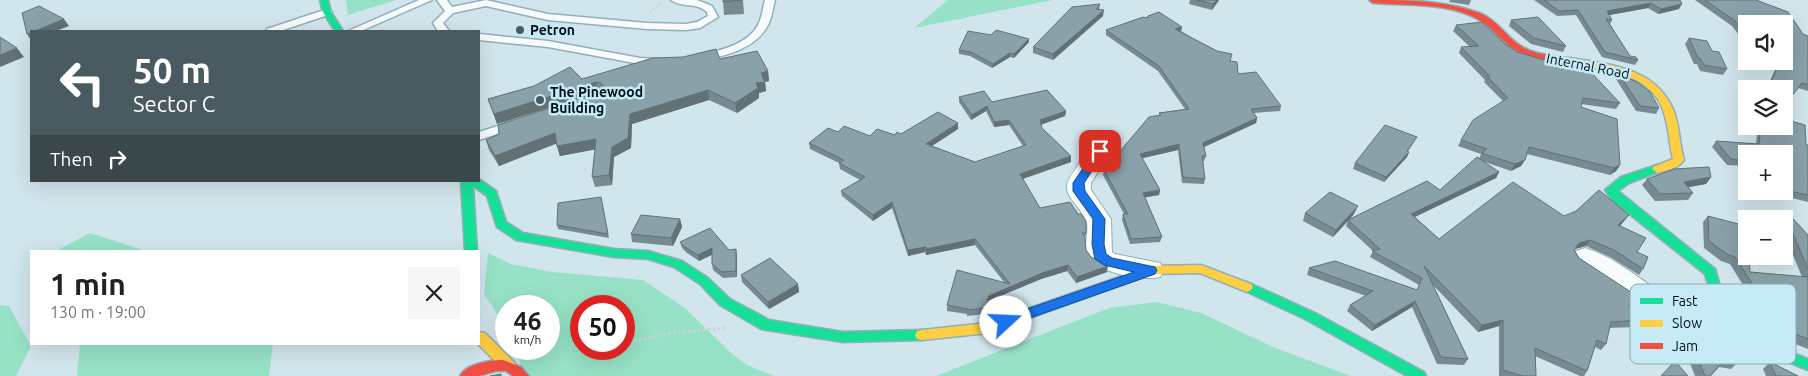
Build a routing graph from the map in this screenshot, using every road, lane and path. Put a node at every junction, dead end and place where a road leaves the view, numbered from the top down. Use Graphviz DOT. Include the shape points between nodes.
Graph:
graph roads {
  1 [pos="324,0"];
  2 [pos="427,0"];
  3 [pos="442,0"];
  4 [pos="676,0"];
  5 [pos="770,0"];
  6 [pos="1373,0"];
  7 [pos="450,11"];
  8 [pos="327,12"];
  9 [pos="274,30"];
  10 [pos="338,30"];
  11 [pos="355,30"];
  12 [pos="443,30"];
  13 [pos="480,37"];
  14 [pos="694,60"];
  15 [pos="668,62"];
  16 [pos="523,123"];
  17 [pos="510,126"];
  18 [pos="480,131"];
  19 [pos="480,136"];
  20 [pos="1100,151"];
  21 [pos="468,182"];
  22 [pos="475,182"];
  23 [pos="471,250"];
  24 [pos="1585,256"];
  25 [pos="1151,270"];
  26 [pos="1630,284"];
  27 [pos="1717,284"];
  28 [pos="728,328"];
  29 [pos="480,341"];
  30 [pos="635,341"];
  31 [pos="1796,360"];
  32 [pos="471,362"];
  33 [pos="1808,365"];
  34 [pos="510,366"];
  35 [pos="466,376"];
  36 [pos="522,376"];
  37 [pos="1419,376"];
  1 -- 8 [label="street"];
  2 -- 11 [label="lane"];
  3 -- 7 [label="lane"];
  4 -- 7 [label="lane" via="708,6 713,10 713,17 700,25 686,27 548,17 491,4 474,4"];
  5 -- 14 [label="lane" via="764,25 747,42"];
  6 -- 27 [label="street, Internal Road" via="1470,12 1482,17 1521,51 1619,69 1644,80 1662,97 1679,160 1626,179 1611,190 1711,272"];
  7 -- 12 [label="lane" via="438,23"];
  8 -- 9 [label="lane"];
  8 -- 10 [label="street"];
  13 -- 15 [label="lane" via="548,44 640,61"];
  16 -- 17 [label="lane"];
  17 -- 18 [label="lane"];
  17 -- 19 [label="lane"];
  20 -- 25 [label="street" via="1079,183 1079,191 1099,219 1100,256 1108,262"];
  21 -- 23 [label="street"];
  22 -- 25 [label="street" via="492,194 500,225 506,231 520,237 614,253 648,255 678,264 704,281 725,302 766,325 834,336 927,335 988,328"];
  24 -- 26 [label="street"];
  25 -- 37 [label="street" via="1200,269 1244,285 1310,316"];
  28 -- 30 [label="path" via="671,332"];
  29 -- 34 [label="street"];
  31 -- 33 [label="street"];
  32 -- 35 [label="street"];
  34 -- 35 [label="street" via="493,364"];
  34 -- 36 [label="street"];
}
